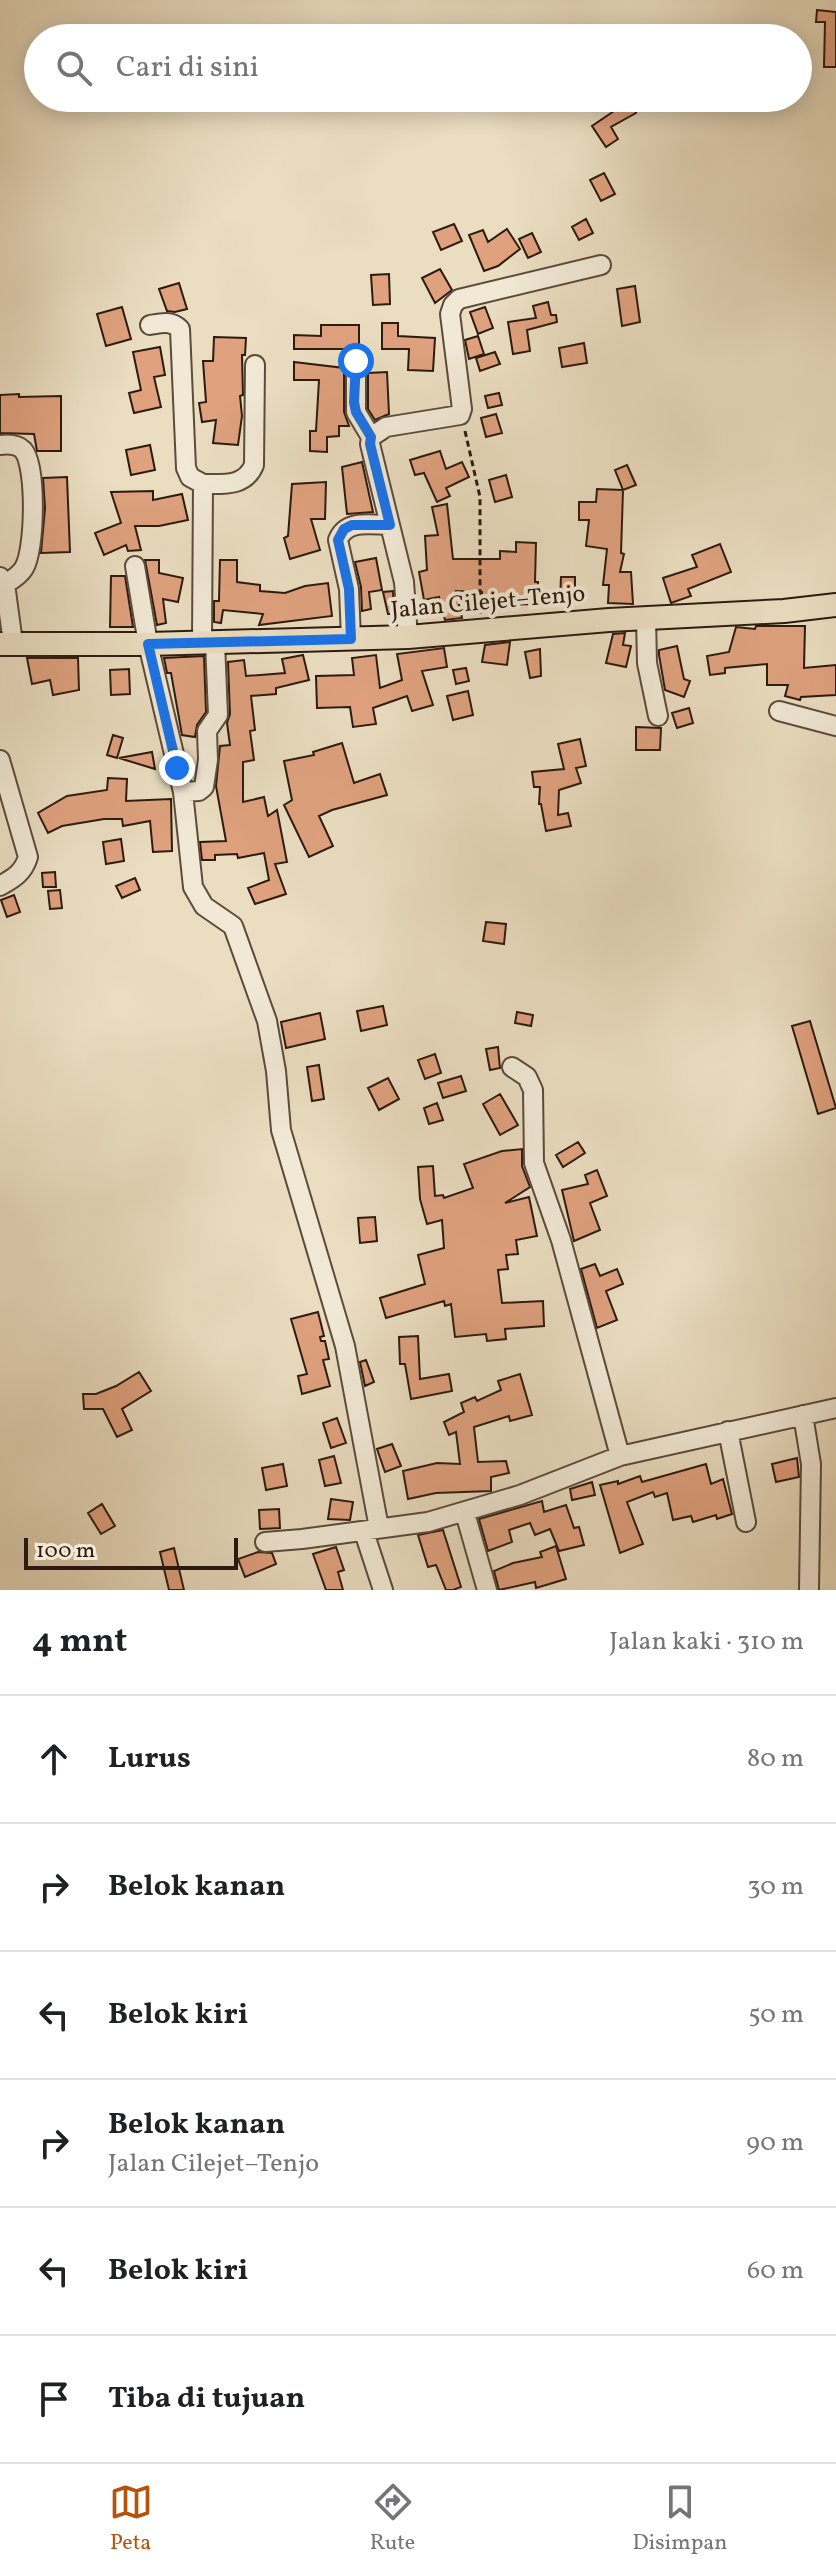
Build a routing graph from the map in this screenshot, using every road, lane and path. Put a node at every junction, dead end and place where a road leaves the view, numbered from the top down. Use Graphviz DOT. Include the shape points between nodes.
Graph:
graph roads {
  1 [pos="601,265"];
  2 [pos="150,325"];
  3 [pos="356,361"];
  4 [pos="255,365"];
  5 [pos="460,415"];
  6 [pos="371,437"];
  7 [pos="0,445"];
  8 [pos="203,484"];
  9 [pos="390,525"];
  10 [pos="135,566"];
  11 [pos="3,581"];
  12 [pos="836,605"];
  13 [pos="646,618"];
  14 [pos="480,630"];
  15 [pos="408,637"];
  16 [pos="351,639"];
  17 [pos="208,642"];
  18 [pos="6,643"];
  19 [pos="148,644"];
  20 [pos="779,711"];
  21 [pos="658,716"];
  22 [pos="836,726"];
  23 [pos="0,760"];
  24 [pos="183,792"];
  25 [pos="0,886"];
  26 [pos="512,1067"];
  27 [pos="836,1408"];
  28 [pos="803,1415"];
  29 [pos="728,1431"];
  30 [pos="620,1456"];
  31 [pos="465,1513"];
  32 [pos="746,1522"];
  33 [pos="372,1530"];
  34 [pos="265,1542"];
  35 [pos="383,1590"];
  36 [pos="487,1590"];
  37 [pos="809,1590"];
  1 -- 5 [label="street" via="459,299 453,305"];
  2 -- 8 [label="street" via="175,324 180,329 186,468"];
  3 -- 6 [label="street" via="354,402"];
  4 -- 8 [label="street" via="254,465 241,481"];
  5 -- 6 [label="street" via="386,427"];
  5 -- 14 [label="path" via="480,497"];
  6 -- 9 [label="street"];
  7 -- 11 [label="street" via="23,449 32,503 32,548 24,568"];
  8 -- 17 [label="street"];
  9 -- 15 [label="street" via="404,582"];
  9 -- 16 [label="street" via="352,525 338,540 349,589"];
  10 -- 19 [label="street"];
  11 -- 18 [label="street"];
  12 -- 13 [label="main road, Jalan Cilejet–Tenjo"];
  13 -- 14 [label="main road, Jalan Cilejet–Tenjo"];
  13 -- 21 [label="street" via="647,663"];
  14 -- 15 [label="main road, Jalan Cilejet–Tenjo"];
  15 -- 16 [label="main road, Jalan Cilejet–Tenjo"];
  16 -- 17 [label="main road, Jalan Cilejet–Tenjo"];
  17 -- 19 [label="main road, Jalan Cilejet–Tenjo"];
  17 -- 24 [label="street" via="218,715 207,731 204,787"];
  18 -- 19 [label="main road, Jalan Cilejet–Tenjo"];
  19 -- 24 [label="street"];
  20 -- 22 [label="street"];
  23 -- 25 [label="street" via="28,857 16,877"];
  24 -- 33 [label="street" via="193,887 204,906 233,926 267,1021 281,1130 345,1346"];
  26 -- 30 [label="street" via="527,1077 533,1090 534,1163 561,1240"];
  27 -- 28 [label="street"];
  28 -- 29 [label="street"];
  28 -- 37 [label="street" via="811,1464"];
  29 -- 30 [label="street"];
  29 -- 32 [label="street"];
  30 -- 31 [label="street"];
  31 -- 33 [label="street"];
  31 -- 36 [label="street"];
  33 -- 34 [label="street"];
  33 -- 35 [label="street"];
}
